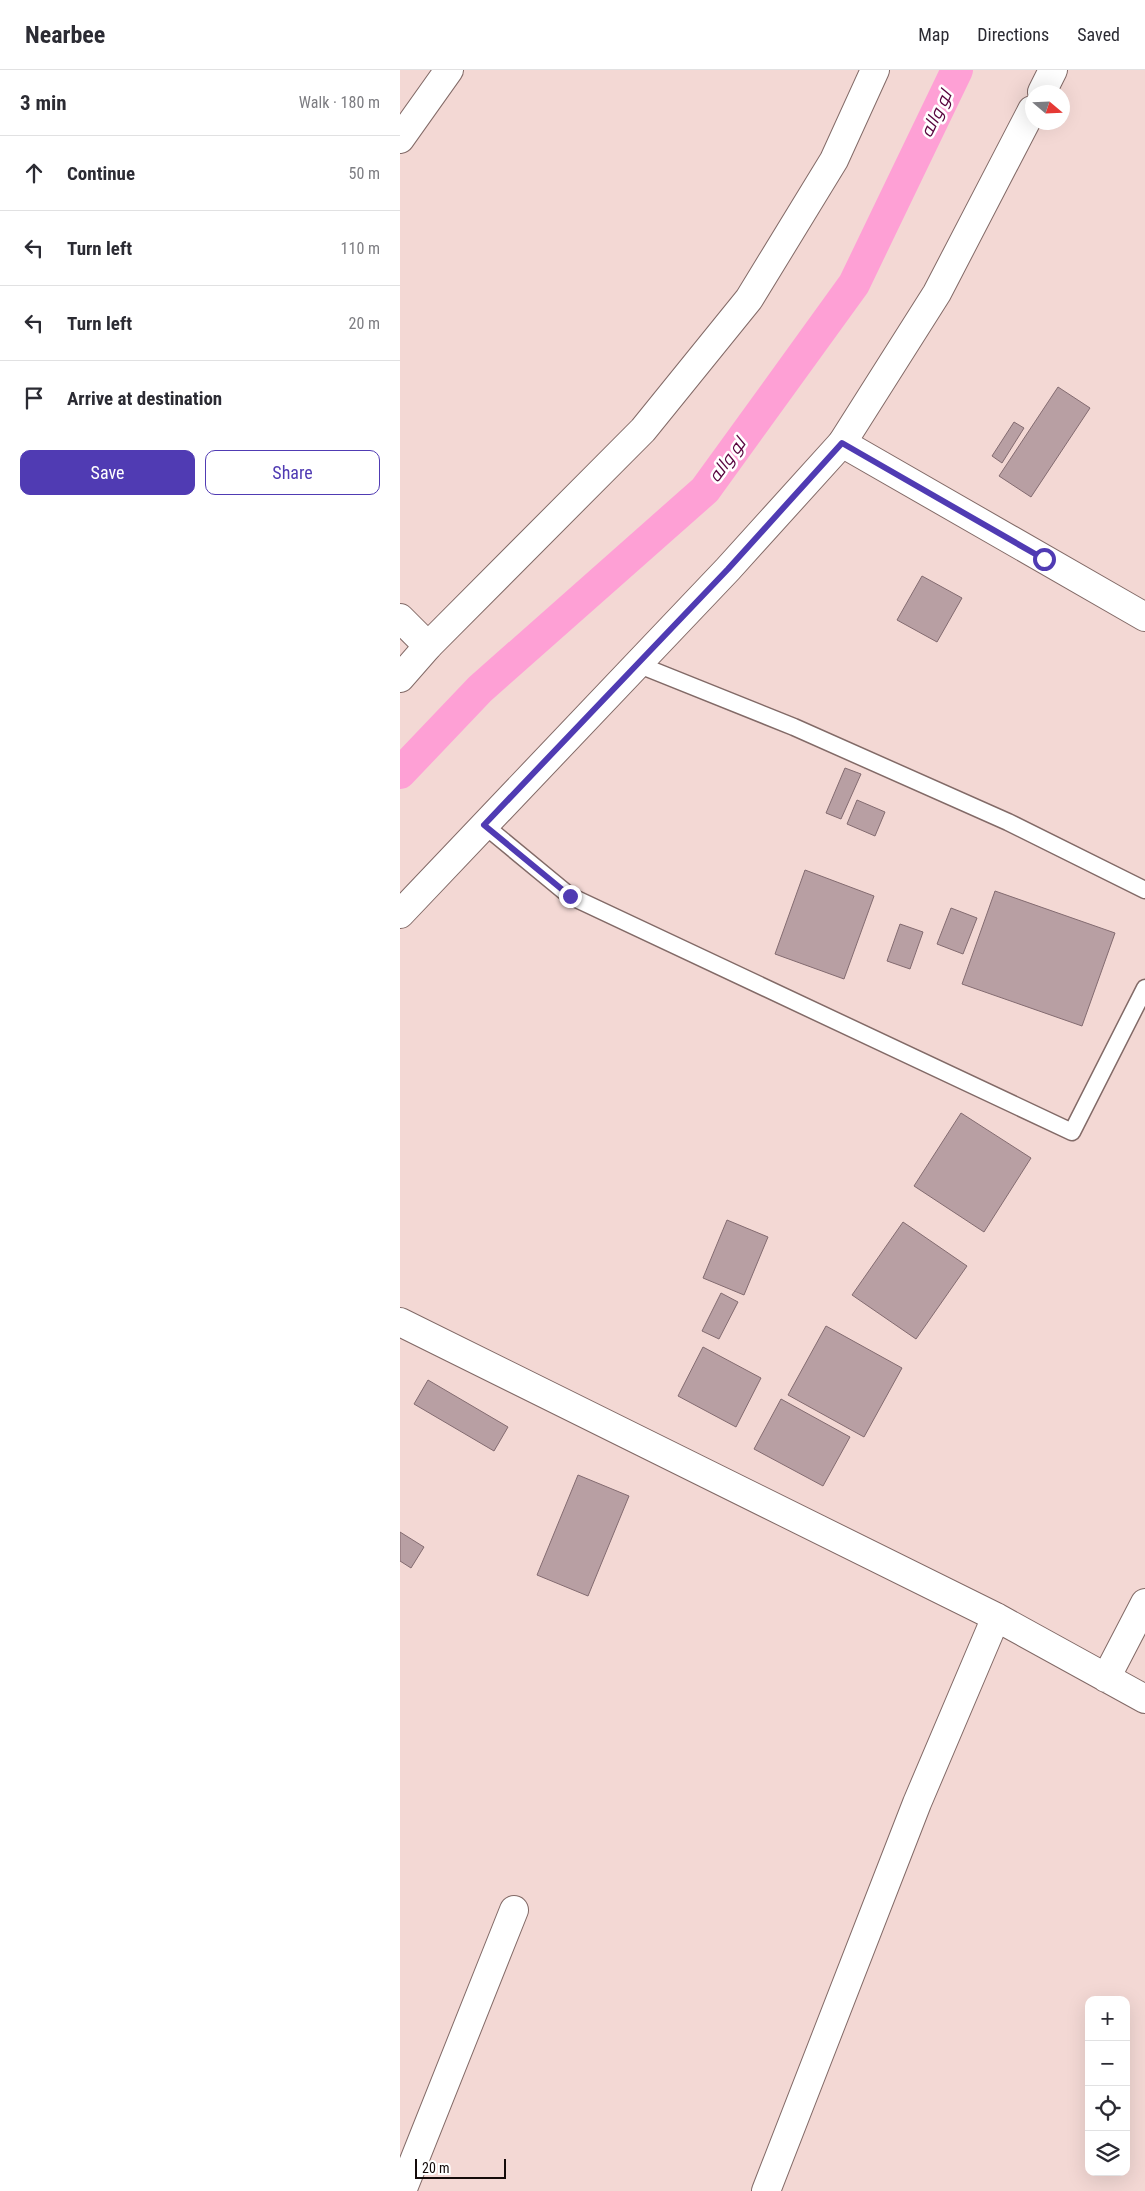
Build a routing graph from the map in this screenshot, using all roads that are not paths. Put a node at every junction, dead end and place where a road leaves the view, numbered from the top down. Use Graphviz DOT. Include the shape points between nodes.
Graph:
graph roads {
  1 [pos="449,70"];
  2 [pos="875,70"];
  3 [pos="1053,70"];
  4 [pos="1046,85"];
  5 [pos="1025,123"];
  6 [pos="400,139"];
  7 [pos="842,443"];
  8 [pos="1145,617"];
  9 [pos="400,618"];
  10 [pos="428,646"];
  11 [pos="638,664"];
  12 [pos="400,678"];
  13 [pos="484,825"];
  14 [pos="1145,890"];
  15 [pos="400,914"];
  16 [pos="1145,988"];
  17 [pos="400,1322"];
  18 [pos="1145,1604"];
  19 [pos="996,1617"];
  20 [pos="1106,1678"];
  21 [pos="1145,1699"];
  22 [pos="514,1910"];
  23 [pos="402,2191"];
  24 [pos="766,2191"];
  1 -- 6 [label="street"];
  2 -- 10 [label="street" via="834,160 749,299 643,430"];
  3 -- 4 [label="street"];
  5 -- 7 [label="street" via="937,293"];
  7 -- 8 [label="street"];
  7 -- 11 [label="street"];
  9 -- 10 [label="street"];
  10 -- 12 [label="street"];
  11 -- 13 [label="street"];
  11 -- 14 [label="lane" via="794,726 1008,822"];
  13 -- 15 [label="street"];
  13 -- 16 [label="lane" via="570,896 1072,1132"];
  17 -- 19 [label="street"];
  18 -- 20 [label="street"];
  19 -- 20 [label="street"];
  19 -- 24 [label="street" via="917,1803"];
  20 -- 21 [label="street"];
  22 -- 23 [label="street"];
}
